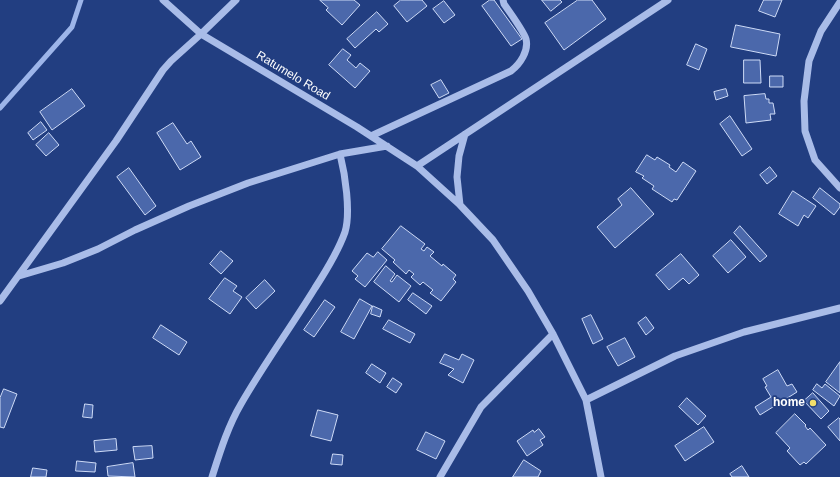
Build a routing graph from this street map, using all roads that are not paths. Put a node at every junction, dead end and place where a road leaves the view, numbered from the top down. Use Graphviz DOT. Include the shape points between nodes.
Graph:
graph roads {
  1 [pos="163,0"];
  2 [pos="236,0"];
  3 [pos="504,0"];
  4 [pos="668,0"];
  5 [pos="840,2"];
  6 [pos="201,34"];
  7 [pos="465,134"];
  8 [pos="371,136"];
  9 [pos="387,146"];
  10 [pos="340,154"];
  11 [pos="417,166"];
  12 [pos="840,188"];
  13 [pos="460,204"];
  14 [pos="19,276"];
  15 [pos="0,300"];
  16 [pos="840,308"];
  17 [pos="553,334"];
  18 [pos="586,400"];
  19 [pos="212,477"];
  20 [pos="440,477"];
  21 [pos="601,477"];
  1 -- 6 [label="street, Ratumelo Road"];
  2 -- 6 [label="street"];
  3 -- 8 [label="street" via="526,39 523,58 518,66"];
  4 -- 7 [label="street"];
  5 -- 12 [label="street" via="821,32 809,61 804,101 805,131 815,160"];
  6 -- 8 [label="street, Ratumelo Road"];
  6 -- 14 [label="street" via="163,70 116,141"];
  7 -- 11 [label="street"];
  7 -- 13 [label="street" via="457,177"];
  8 -- 9 [label="street, Ratumelo Road"];
  9 -- 10 [label="street"];
  9 -- 11 [label="street, Ratumelo Road"];
  10 -- 14 [label="street" via="248,183 188,206 98,249"];
  10 -- 19 [label="street" via="345,181 345,232 320,280 240,405 221,448"];
  11 -- 13 [label="street, Ratumelo Road"];
  13 -- 17 [label="street, Ratumelo Road" via="493,240 528,291"];
  14 -- 15 [label="street"];
  16 -- 18 [label="street" via="744,332 675,356"];
  17 -- 18 [label="street, Ratumelo Road"];
  17 -- 20 [label="street" via="481,407"];
  18 -- 21 [label="street, Ratumelo Road"];
}
